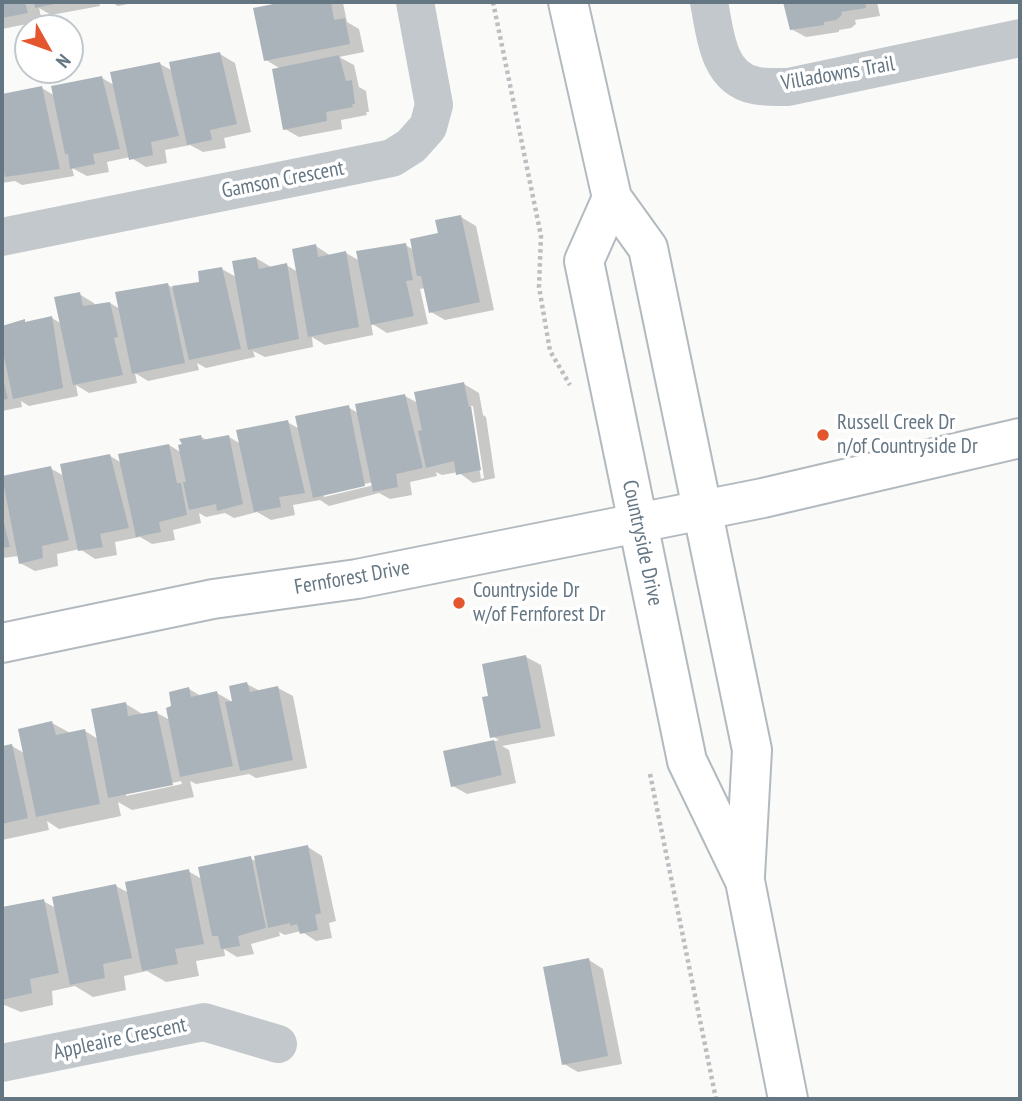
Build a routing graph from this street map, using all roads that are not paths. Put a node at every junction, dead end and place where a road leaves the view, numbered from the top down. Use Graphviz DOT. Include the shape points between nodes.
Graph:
graph roads {
  1 [pos="415,2"];
  2 [pos="568,2"];
  3 [pos="709,2"];
  4 [pos="1020,38"];
  5 [pos="612,198"];
  6 [pos="2,237"];
  7 [pos="1020,438"];
  8 [pos="702,510"];
  9 [pos="638,522"];
  10 [pos="2,643"];
  11 [pos="745,881"];
  12 [pos="278,1044"];
  13 [pos="2,1063"];
  14 [pos="789,1099"];
  1 -- 6 [label="street, Gamson Crescent" via="435,105 428,127 411,146 391,158"];
  2 -- 5 [label="main road, Countryside Drive"];
  3 -- 4 [label="street, Villadowns Trail" via="720,55 732,72 752,85 788,87"];
  5 -- 8 [label="main road, Countryside Drive" via="648,248"];
  5 -- 9 [label="main road, Countryside Drive" via="584,261"];
  7 -- 8 [label="main road, Fernforest Drive"];
  8 -- 9 [label="main road, Fernforest Drive"];
  8 -- 11 [label="main road, Countryside Drive" via="751,750"];
  9 -- 10 [label="main road, Fernforest Drive" via="357,579 213,599"];
  9 -- 11 [label="main road, Countryside Drive" via="687,761"];
  11 -- 14 [label="main road, Countryside Drive"];
  12 -- 13 [label="street, Appleaire Crescent" via="204,1022"];
}
